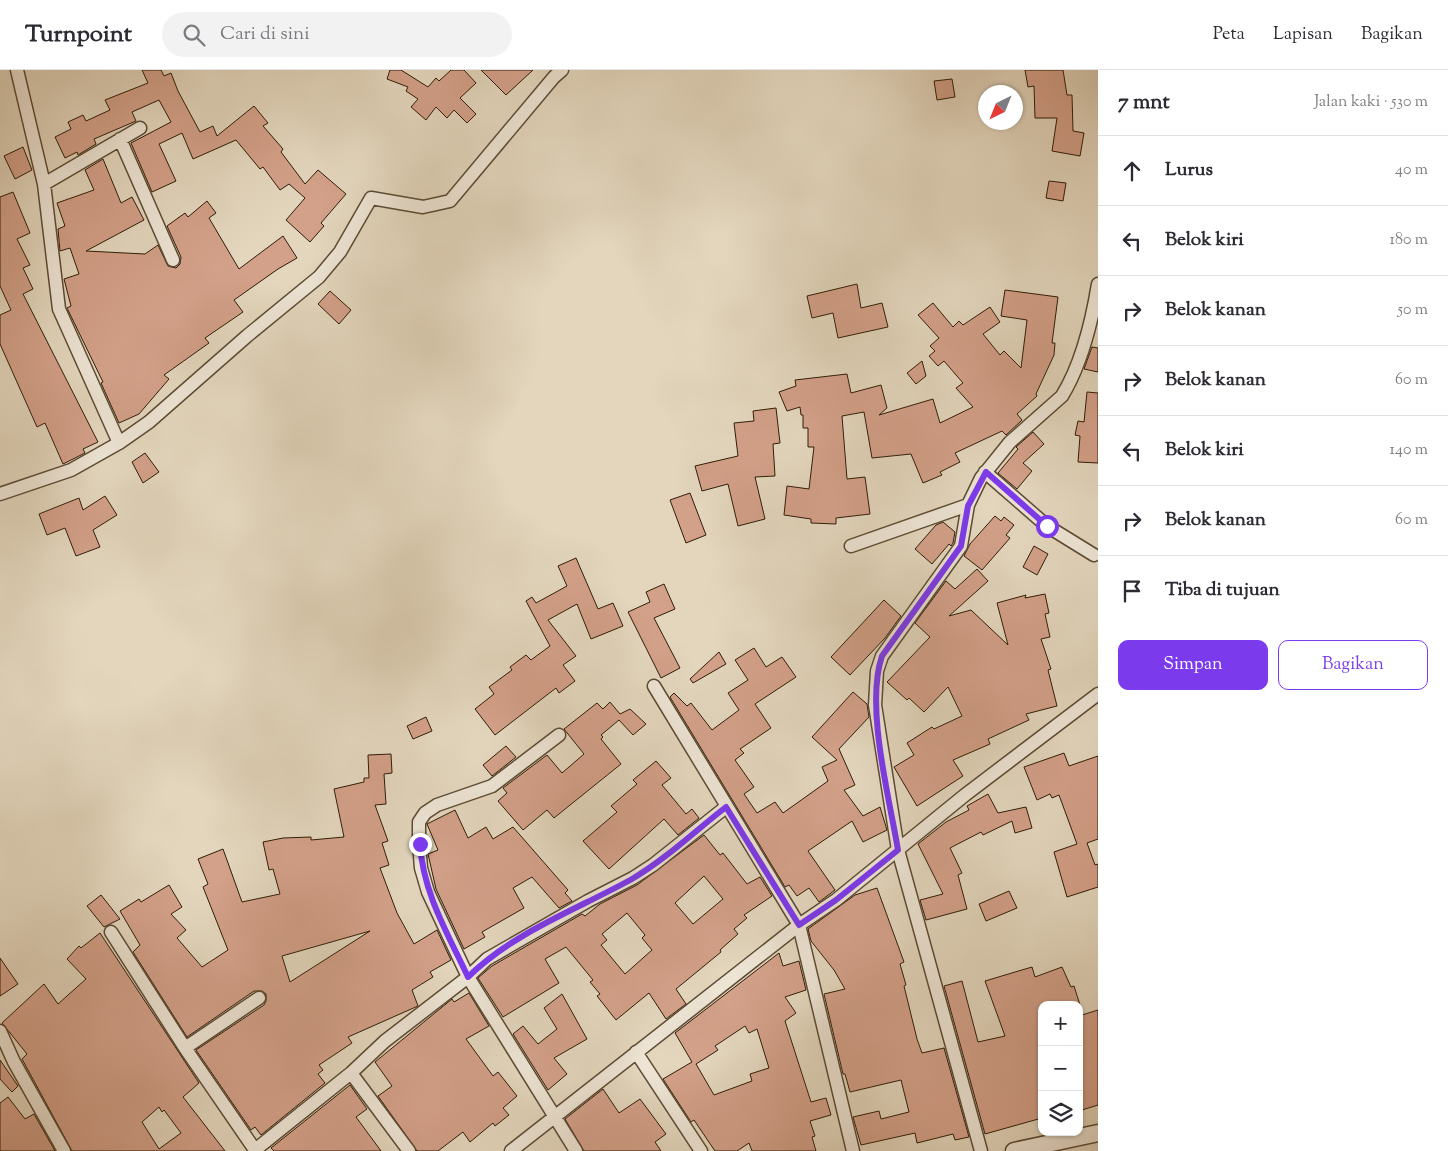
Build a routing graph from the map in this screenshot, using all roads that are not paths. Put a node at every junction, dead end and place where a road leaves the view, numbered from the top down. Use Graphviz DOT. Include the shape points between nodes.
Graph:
graph roads {
  1 [pos="16,70"];
  2 [pos="562,70"];
  3 [pos="140,128"];
  4 [pos="120,139"];
  5 [pos="44,184"];
  6 [pos="173,260"];
  7 [pos="1098,284"];
  8 [pos="119,443"];
  9 [pos="986,472"];
  10 [pos="0,494"];
  11 [pos="968,506"];
  12 [pos="850,546"];
  13 [pos="1094,555"];
  14 [pos="654,686"];
  15 [pos="1098,694"];
  16 [pos="560,735"];
  17 [pos="726,807"];
  18 [pos="898,850"];
  19 [pos="799,925"];
  20 [pos="111,932"];
  21 [pos="468,977"];
  22 [pos="258,998"];
  23 [pos="0,1030"];
  24 [pos="185,1048"];
  25 [pos="636,1052"];
  26 [pos="352,1073"];
  27 [pos="554,1117"];
  28 [pos="1098,1133"];
  29 [pos="64,1151"];
  30 [pos="254,1151"];
  31 [pos="409,1151"];
  32 [pos="511,1151"];
  33 [pos="576,1151"];
  34 [pos="701,1151"];
  35 [pos="853,1151"];
  36 [pos="981,1151"];
  37 [pos="1014,1151"];
  1 -- 5 [label="street"];
  2 -- 8 [label="street" via="450,201 423,207 371,198 340,252 319,278 149,422"];
  3 -- 4 [label="street"];
  4 -- 5 [label="street"];
  4 -- 6 [label="street"];
  5 -- 8 [label="street" via="59,309"];
  7 -- 9 [label="street" via="1080,354 1062,396 1010,442"];
  8 -- 10 [label="street" via="71,470"];
  9 -- 11 [label="street"];
  9 -- 13 [label="street" via="1047,526"];
  11 -- 12 [label="street"];
  11 -- 18 [label="street" via="961,546 882,656 877,671 875,705"];
  14 -- 17 [label="street"];
  15 -- 18 [label="street"];
  16 -- 21 [label="street" via="492,786 437,805 419,822 421,868 428,892"];
  17 -- 19 [label="street"];
  17 -- 21 [label="street" via="654,865 519,939 487,959"];
  18 -- 19 [label="street"];
  18 -- 36 [label="street"];
  19 -- 25 [label="street"];
  19 -- 35 [label="street"];
  20 -- 24 [label="street"];
  21 -- 26 [label="street" via="386,1041"];
  21 -- 27 [label="street"];
  22 -- 24 [label="street"];
  23 -- 29 [label="street" via="14,1062"];
  24 -- 30 [label="street"];
  25 -- 27 [label="street"];
  25 -- 34 [label="street"];
  26 -- 30 [label="street"];
  26 -- 31 [label="street"];
  27 -- 32 [label="street"];
  27 -- 33 [label="street"];
  28 -- 37 [label="street"];
}
